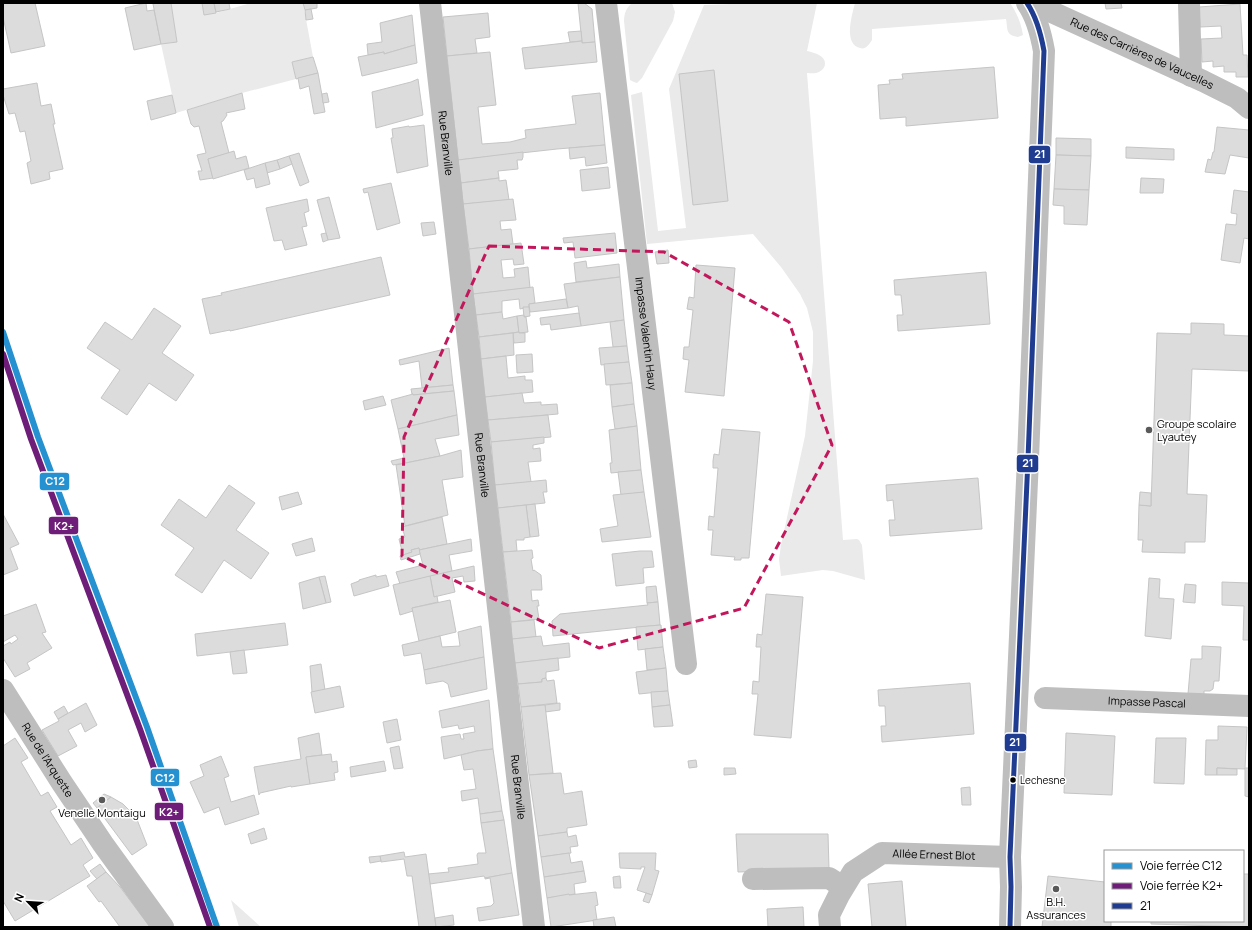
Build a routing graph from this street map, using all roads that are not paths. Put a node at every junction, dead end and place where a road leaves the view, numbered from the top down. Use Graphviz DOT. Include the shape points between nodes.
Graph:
graph roads {
  1 [pos="606,3"];
  2 [pos="1027,3"];
  3 [pos="1032,3"];
  4 [pos="1189,3"];
  5 [pos="436,4"];
  6 [pos="1191,76"];
  7 [pos="1249,108"];
  8 [pos="686,664"];
  9 [pos="3,690"];
  10 [pos="1045,698"];
  11 [pos="1249,706"];
  12 [pos="1010,857"];
  13 [pos="753,879"];
  14 [pos="844,887"];
  15 [pos="163,927"];
  16 [pos="534,927"];
  17 [pos="830,927"];
  18 [pos="1010,927"];
  1 -- 8 [label="street, Impasse Valentin Hauy"];
  2 -- 12 [label="street" via="1041,34 1044,51"];
  3 -- 6 [label="street, Rue des Carrières de Vaucelles"];
  4 -- 6 [label="street"];
  5 -- 16 [label="street, Rue Branville"];
  6 -- 7 [label="street, Rue des Carrières de Vaucelles" via="1237,98"];
  9 -- 15 [label="street, Rue de l'Arquette" via="103,844"];
  10 -- 11 [label="street, Impasse Pascal"];
  12 -- 14 [label="street, Allée Ernest Blot" via="882,853 853,872"];
  12 -- 18 [label="street"];
  13 -- 14 [label="street" via="829,878"];
  14 -- 17 [label="street, Allée Ernest Blot" via="829,915"];
}
